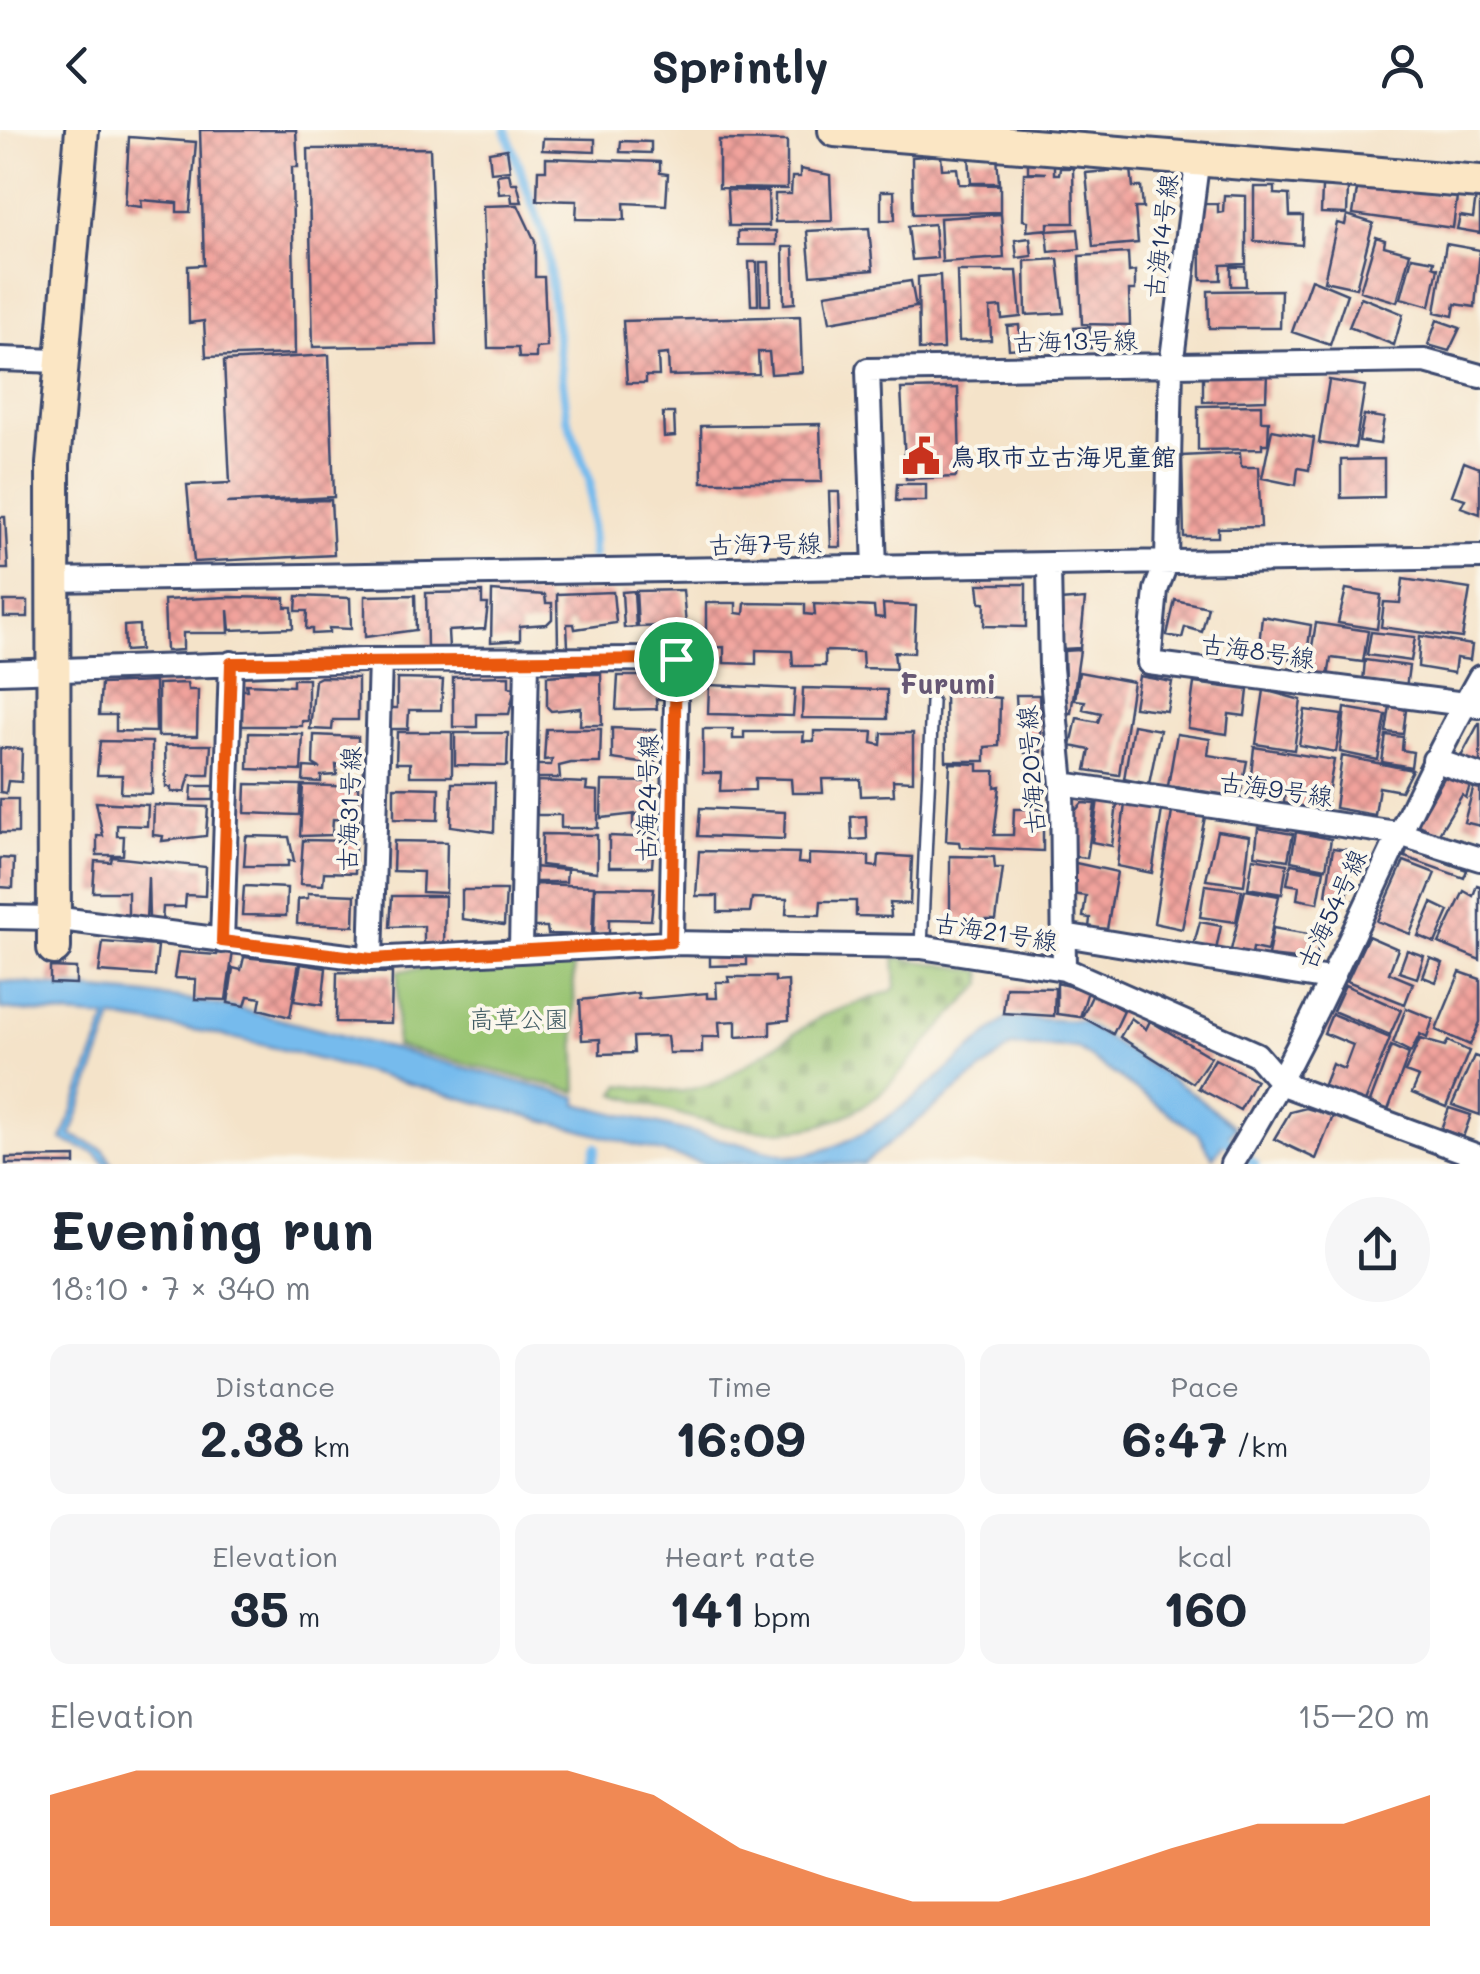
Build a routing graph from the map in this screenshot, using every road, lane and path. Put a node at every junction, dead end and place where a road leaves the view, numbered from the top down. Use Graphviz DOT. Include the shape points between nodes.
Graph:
graph roads {
  1 [pos="82,130"];
  2 [pos="835,130"];
  3 [pos="1198,157"];
  4 [pos="1480,182"];
  5 [pos="0,359"];
  6 [pos="59,361"];
  7 [pos="1170,366"];
  8 [pos="1480,376"];
  9 [pos="1480,557"];
  10 [pos="1167,561"];
  11 [pos="1050,567"];
  12 [pos="875,568"];
  13 [pos="51,580"];
  14 [pos="380,660"];
  15 [pos="527,660"];
  16 [pos="231,663"];
  17 [pos="51,671"];
  18 [pos="0,672"];
  19 [pos="1480,677"];
  20 [pos="932,702"];
  21 [pos="1472,706"];
  22 [pos="1434,760"];
  23 [pos="1480,776"];
  24 [pos="1062,784"];
  25 [pos="1396,833"];
  26 [pos="1480,860"];
  27 [pos="0,916"];
  28 [pos="53,933"];
  29 [pos="1064,935"];
  30 [pos="222,941"];
  31 [pos="671,942"];
  32 [pos="921,946"];
  33 [pos="520,948"];
  34 [pos="371,959"];
  35 [pos="1064,970"];
  36 [pos="1329,979"];
  37 [pos="1282,1084"];
  38 [pos="1480,1157"];
  39 [pos="1232,1164"];
  1 -- 6 [label="street"];
  2 -- 3 [label="street"];
  3 -- 4 [label="street"];
  3 -- 7 [label="street, 古海14号線"];
  5 -- 6 [label="street"];
  6 -- 13 [label="street"];
  7 -- 8 [label="street, 古海13号線" via="1425,362"];
  7 -- 10 [label="street, 古海14号線"];
  7 -- 12 [label="street, 古海13号線" via="868,370"];
  9 -- 10 [label="street, 古海7号線"];
  10 -- 11 [label="street, 古海7号線"];
  10 -- 21 [label="street, 古海8号線" via="1156,590 1149,663"];
  11 -- 12 [label="street, 古海7号線"];
  11 -- 24 [label="street, 古海20号線"];
  12 -- 13 [label="street, 古海7号線"];
  13 -- 17 [label="street"];
  14 -- 15 [label="street, 古海24号線"];
  14 -- 16 [label="street, 古海24号線"];
  14 -- 34 [label="street, 古海31号線"];
  15 -- 31 [label="street, 古海24号線" via="676,659"];
  15 -- 33 [label="street"];
  16 -- 17 [label="street, 古海24号線"];
  16 -- 30 [label="street"];
  17 -- 18 [label="street, 古海24号線"];
  17 -- 28 [label="street"];
  19 -- 21 [label="street, 古海54号線"];
  20 -- 32 [label="lane"];
  21 -- 22 [label="street, 古海54号線"];
  22 -- 23 [label="street"];
  22 -- 25 [label="street, 古海54号線"];
  24 -- 25 [label="street, 古海9号線"];
  24 -- 29 [label="street, 古海20号線"];
  25 -- 26 [label="street, 古海9号線"];
  25 -- 36 [label="street, 古海54号線"];
  27 -- 28 [label="street"];
  28 -- 30 [label="street"];
  29 -- 35 [label="street, 古海20号線"];
  29 -- 36 [label="street"];
  30 -- 34 [label="street"];
  31 -- 32 [label="street, 古海21号線"];
  31 -- 33 [label="street"];
  32 -- 35 [label="street, 古海21号線"];
  33 -- 34 [label="street"];
  35 -- 37 [label="street, 古海21号線" via="1256,1054"];
  36 -- 37 [label="street, 古海54号線"];
  37 -- 38 [label="street"];
  37 -- 39 [label="street, 古海54号線"];
}
